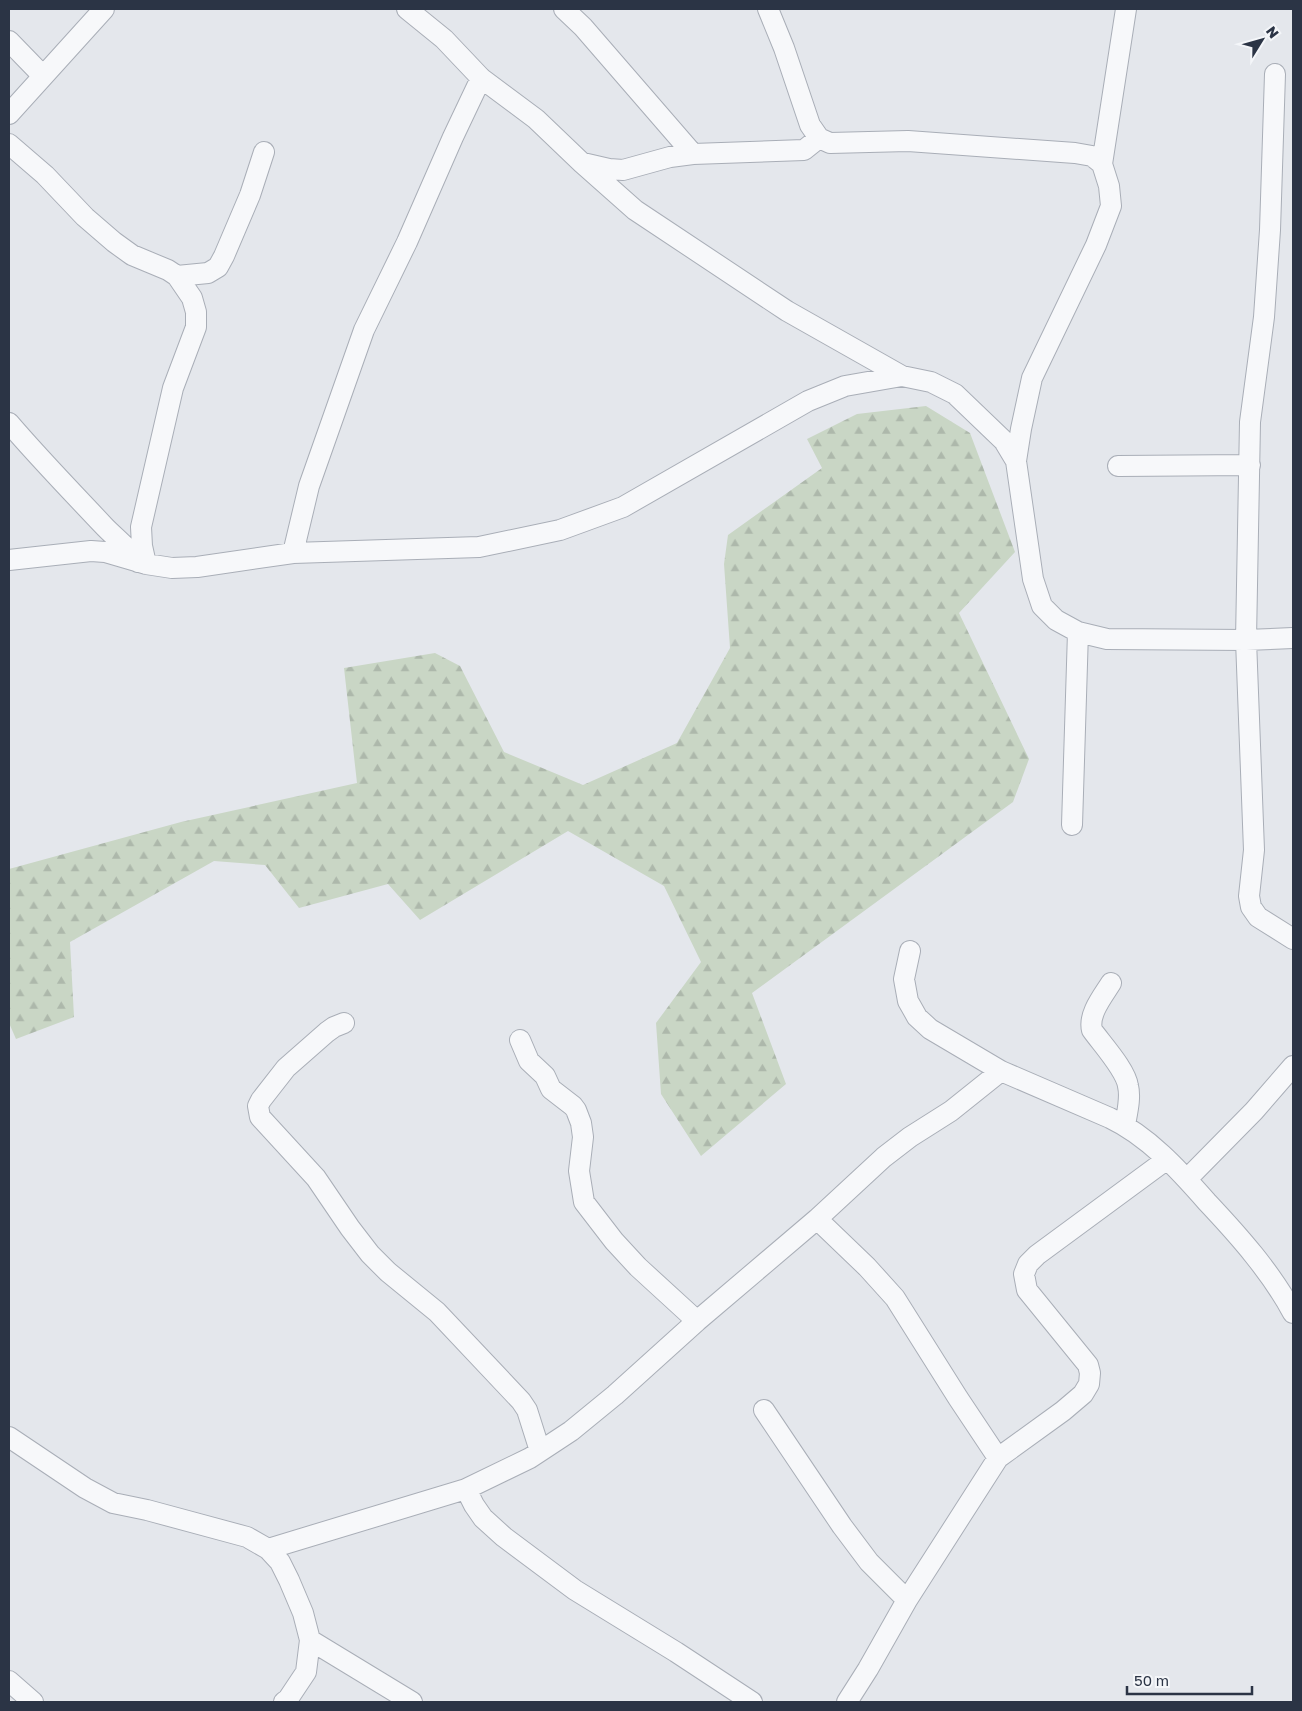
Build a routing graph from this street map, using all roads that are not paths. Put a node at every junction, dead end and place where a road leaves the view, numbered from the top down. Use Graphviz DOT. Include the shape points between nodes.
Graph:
graph roads {
  1 [pos="104,9"];
  2 [pos="407,9"];
  3 [pos="564,9"];
  4 [pos="768,9"];
  5 [pos="1126,9"];
  6 [pos="9,41"];
  7 [pos="1275,74"];
  8 [pos="44,76"];
  9 [pos="481,78"];
  10 [pos="9,114"];
  11 [pos="819,138"];
  12 [pos="9,144"];
  13 [pos="264,152"];
  14 [pos="693,154"];
  15 [pos="582,163"];
  16 [pos="1102,164"];
  17 [pos="624,170"];
  18 [pos="618,195"];
  19 [pos="177,276"];
  20 [pos="902,376"];
  21 [pos="9,423"];
  22 [pos="1016,461"];
  23 [pos="1250,465"];
  24 [pos="1118,466"];
  25 [pos="293,553"];
  26 [pos="9,560"];
  27 [pos="142,563"];
  28 [pos="1078,632"];
  29 [pos="1293,638"];
  30 [pos="1246,640"];
  31 [pos="1072,825"];
  32 [pos="1293,939"];
  33 [pos="910,951"];
  34 [pos="1111,983"];
  35 [pos="344,1023"];
  36 [pos="520,1040"];
  37 [pos="1293,1066"];
  38 [pos="1001,1071"];
  39 [pos="1125,1125"];
  40 [pos="1166,1160"];
  41 [pos="1187,1179"];
  42 [pos="817,1219"];
  43 [pos="1293,1314"];
  44 [pos="697,1321"];
  45 [pos="764,1410"];
  46 [pos="9,1438"];
  47 [pos="540,1451"];
  48 [pos="998,1458"];
  49 [pos="466,1489"];
  50 [pos="268,1549"];
  51 [pos="907,1600"];
  52 [pos="310,1640"];
  53 [pos="9,1681"];
  54 [pos="33,1702"];
  55 [pos="284,1702"];
  56 [pos="412,1702"];
  57 [pos="752,1702"];
  58 [pos="847,1702"];
  1 -- 8 [label="street"];
  2 -- 9 [label="street" via="444,39"];
  3 -- 14 [label="street"];
  4 -- 11 [label="street" via="810,125"];
  5 -- 16 [label="street"];
  6 -- 8 [label="street"];
  7 -- 23 [label="street" via="1270,230 1264,317 1250,422"];
  8 -- 10 [label="street"];
  9 -- 15 [label="street" via="536,119"];
  9 -- 25 [label="street" via="364,330 309,486"];
  11 -- 14 [label="street" via="804,150"];
  11 -- 16 [label="street" via="830,143 908,141 1075,153 1092,156"];
  12 -- 19 [label="street" via="114,242 132,255"];
  13 -- 19 [label="street" via="250,196 218,267 208,273"];
  14 -- 17 [label="street"];
  15 -- 17 [label="street"];
  15 -- 18 [label="street"];
  16 -- 22 [label="street" via="1109,186 1110,206 1096,245 1032,378"];
  17 -- 18 [label="street"];
  18 -- 20 [label="street" via="635,210 787,311"];
  19 -- 27 [label="street" via="192,298 196,327 173,388 142,527"];
  20 -- 22 [label="street" via="931,382 955,394 1004,441"];
  20 -- 25 [label="street" via="845,386 808,401 623,507 560,530 479,547"];
  21 -- 27 [label="street"];
  22 -- 28 [label="street" via="1033,579 1042,606 1056,620"];
  23 -- 24 [label="street"];
  23 -- 30 [label="street"];
  25 -- 27 [label="street" via="197,567 172,568"];
  26 -- 27 [label="street" via="91,551"];
  28 -- 30 [label="street" via="1107,639"];
  28 -- 31 [label="street"];
  29 -- 30 [label="street"];
  30 -- 32 [label="street" via="1254,850 1249,896 1258,917"];
  33 -- 38 [label="street" via="904,980 908,1001 917,1017 930,1029"];
  34 -- 39 [label="street" via="1092,1016 1091,1025 1125,1076 1129,1099"];
  35 -- 47 [label="street" via="327,1032 286,1068 261,1100 258,1106 260,1117 316,1178 370,1254 437,1312 521,1401"];
  36 -- 44 [label="street" via="529,1061 545,1076 551,1089 576,1110 583,1137 578,1171 584,1202 638,1267"];
  37 -- 41 [label="street"];
  38 -- 39 [label="street"];
  38 -- 42 [label="street" via="951,1111 884,1157"];
  39 -- 40 [label="street"];
  40 -- 41 [label="street"];
  40 -- 48 [label="street" via="1028,1264 1024,1274 1027,1290 1088,1365 1089,1384 1064,1411"];
  41 -- 43 [label="street" via="1240,1237"];
  42 -- 44 [label="street"];
  42 -- 48 [label="street" via="895,1298"];
  44 -- 47 [label="street" via="615,1395"];
  45 -- 51 [label="street" via="869,1562"];
  46 -- 50 [label="street" via="113,1503 247,1537"];
  47 -- 49 [label="street"];
  48 -- 51 [label="street"];
  49 -- 50 [label="street"];
  49 -- 57 [label="street" via="483,1518 575,1590"];
  50 -- 52 [label="street" via="280,1562 289,1580"];
  51 -- 58 [label="street"];
  52 -- 55 [label="street" via="306,1672"];
  52 -- 56 [label="street"];
  53 -- 54 [label="street"];
}
